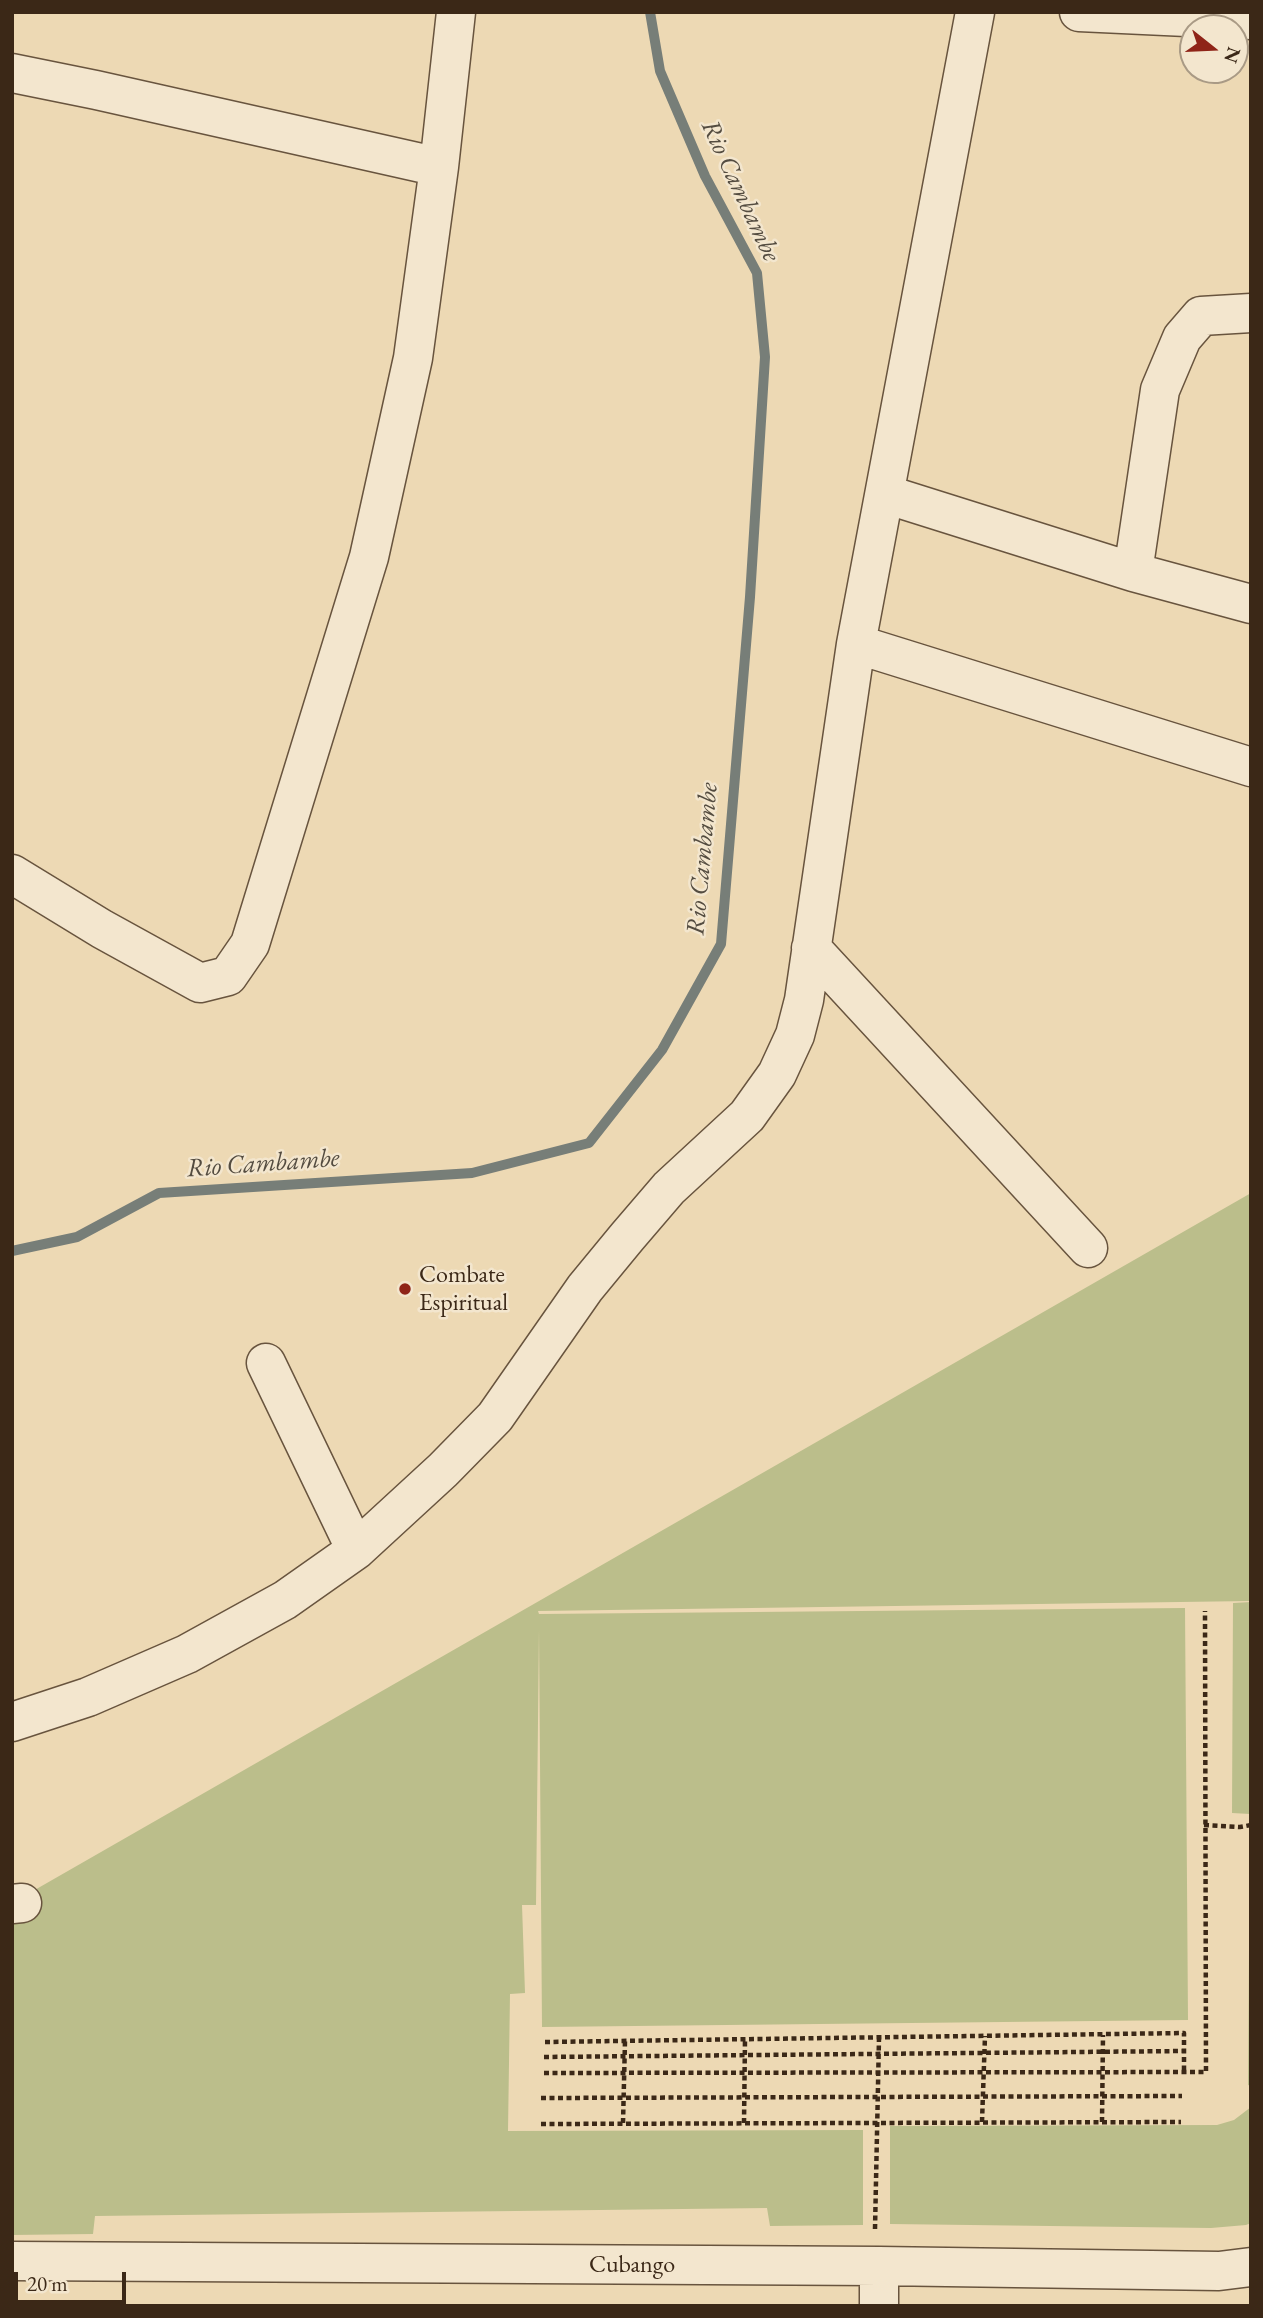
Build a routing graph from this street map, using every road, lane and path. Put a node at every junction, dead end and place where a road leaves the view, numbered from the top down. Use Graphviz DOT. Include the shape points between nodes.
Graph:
graph roads {
  1 [pos="456,12"];
  2 [pos="975,12"];
  3 [pos="1079,12"];
  4 [pos="1251,20"];
  5 [pos="12,74"];
  6 [pos="439,167"];
  7 [pos="1251,313"];
  8 [pos="885,494"];
  9 [pos="1133,572"];
  10 [pos="1251,604"];
  11 [pos="856,644"];
  12 [pos="1251,767"];
  13 [pos="12,874"];
  14 [pos="811,948"];
  15 [pos="1088,1248"];
  16 [pos="266,1363"];
  17 [pos="356,1550"];
  18 [pos="1205,1611"];
  19 [pos="12,1722"];
  20 [pos="1204,1825"];
  21 [pos="1251,1825"];
  22 [pos="1103,2035"];
  23 [pos="985,2036"];
  24 [pos="879,2038"];
  25 [pos="745,2039"];
  26 [pos="625,2041"];
  27 [pos="545,2042"];
  28 [pos="1103,2051"];
  29 [pos="1184,2051"];
  30 [pos="984,2053"];
  31 [pos="879,2054"];
  32 [pos="745,2055"];
  33 [pos="625,2056"];
  34 [pos="544,2057"];
  35 [pos="1103,2071"];
  36 [pos="1184,2071"];
  37 [pos="744,2072"];
  38 [pos="878,2072"];
  39 [pos="984,2072"];
  40 [pos="544,2073"];
  41 [pos="624,2073"];
  42 [pos="1182,2096"];
  43 [pos="878,2097"];
  44 [pos="983,2097"];
  45 [pos="1102,2097"];
  46 [pos="541,2098"];
  47 [pos="624,2098"];
  48 [pos="744,2098"];
  49 [pos="982,2122"];
  50 [pos="1102,2122"];
  51 [pos="1181,2122"];
  52 [pos="622,2123"];
  53 [pos="744,2123"];
  54 [pos="877,2123"];
  55 [pos="541,2124"];
  56 [pos="877,2250"];
  57 [pos="12,2261"];
  58 [pos="1251,2267"];
  59 [pos="879,2306"];
  1 -- 6 [label="street"];
  2 -- 8 [label="street"];
  3 -- 4 [label="street"];
  5 -- 6 [label="street"];
  6 -- 13 [label="street" via="413,358 369,557 250,944 228,976 200,983"];
  7 -- 9 [label="street" via="1201,316 1182,338 1160,390"];
  8 -- 9 [label="street"];
  8 -- 11 [label="street"];
  9 -- 10 [label="street"];
  11 -- 12 [label="street"];
  11 -- 14 [label="street"];
  14 -- 15 [label="street"];
  14 -- 17 [label="street" via="794,1035 777,1074 747,1116 669,1188 627,1237 585,1288 495,1417"];
  16 -- 17 [label="street"];
  17 -- 19 [label="street" via="285,1600 187,1654 88,1697"];
  18 -- 20 [label="path"];
  20 -- 21 [label="path"];
  20 -- 36 [label="path" via="1206,2072"];
  22 -- 23 [label="path"];
  22 -- 28 [label="path"];
  22 -- 29 [label="path" via="1184,2034"];
  23 -- 24 [label="path"];
  23 -- 30 [label="path"];
  24 -- 25 [label="path"];
  24 -- 31 [label="path"];
  25 -- 26 [label="path"];
  25 -- 32 [label="path"];
  26 -- 27 [label="path"];
  26 -- 33 [label="path"];
  28 -- 29 [label="path"];
  28 -- 30 [label="path"];
  28 -- 35 [label="path"];
  29 -- 36 [label="path"];
  30 -- 31 [label="path"];
  30 -- 39 [label="path"];
  31 -- 32 [label="path"];
  31 -- 38 [label="path"];
  32 -- 33 [label="path"];
  32 -- 37 [label="path"];
  33 -- 34 [label="path"];
  33 -- 41 [label="path"];
  35 -- 36 [label="path"];
  35 -- 39 [label="path"];
  35 -- 45 [label="path"];
  37 -- 38 [label="path"];
  37 -- 41 [label="path"];
  37 -- 48 [label="path"];
  38 -- 39 [label="path"];
  38 -- 43 [label="path"];
  39 -- 44 [label="path"];
  40 -- 41 [label="path"];
  41 -- 47 [label="path"];
  42 -- 45 [label="path"];
  43 -- 44 [label="path"];
  43 -- 48 [label="path"];
  43 -- 54 [label="path"];
  44 -- 45 [label="path"];
  44 -- 49 [label="path"];
  45 -- 50 [label="path"];
  46 -- 47 [label="path"];
  47 -- 48 [label="path"];
  47 -- 52 [label="path"];
  48 -- 53 [label="path"];
  49 -- 50 [label="path"];
  49 -- 54 [label="path"];
  50 -- 51 [label="path"];
  52 -- 53 [label="path"];
  52 -- 55 [label="path"];
  53 -- 54 [label="path"];
  54 -- 56 [label="path"];
  56 -- 57 [label="street, Cubango"];
  56 -- 58 [label="street, Cubango" via="1219,2271"];
  56 -- 59 [label="street"];
}
